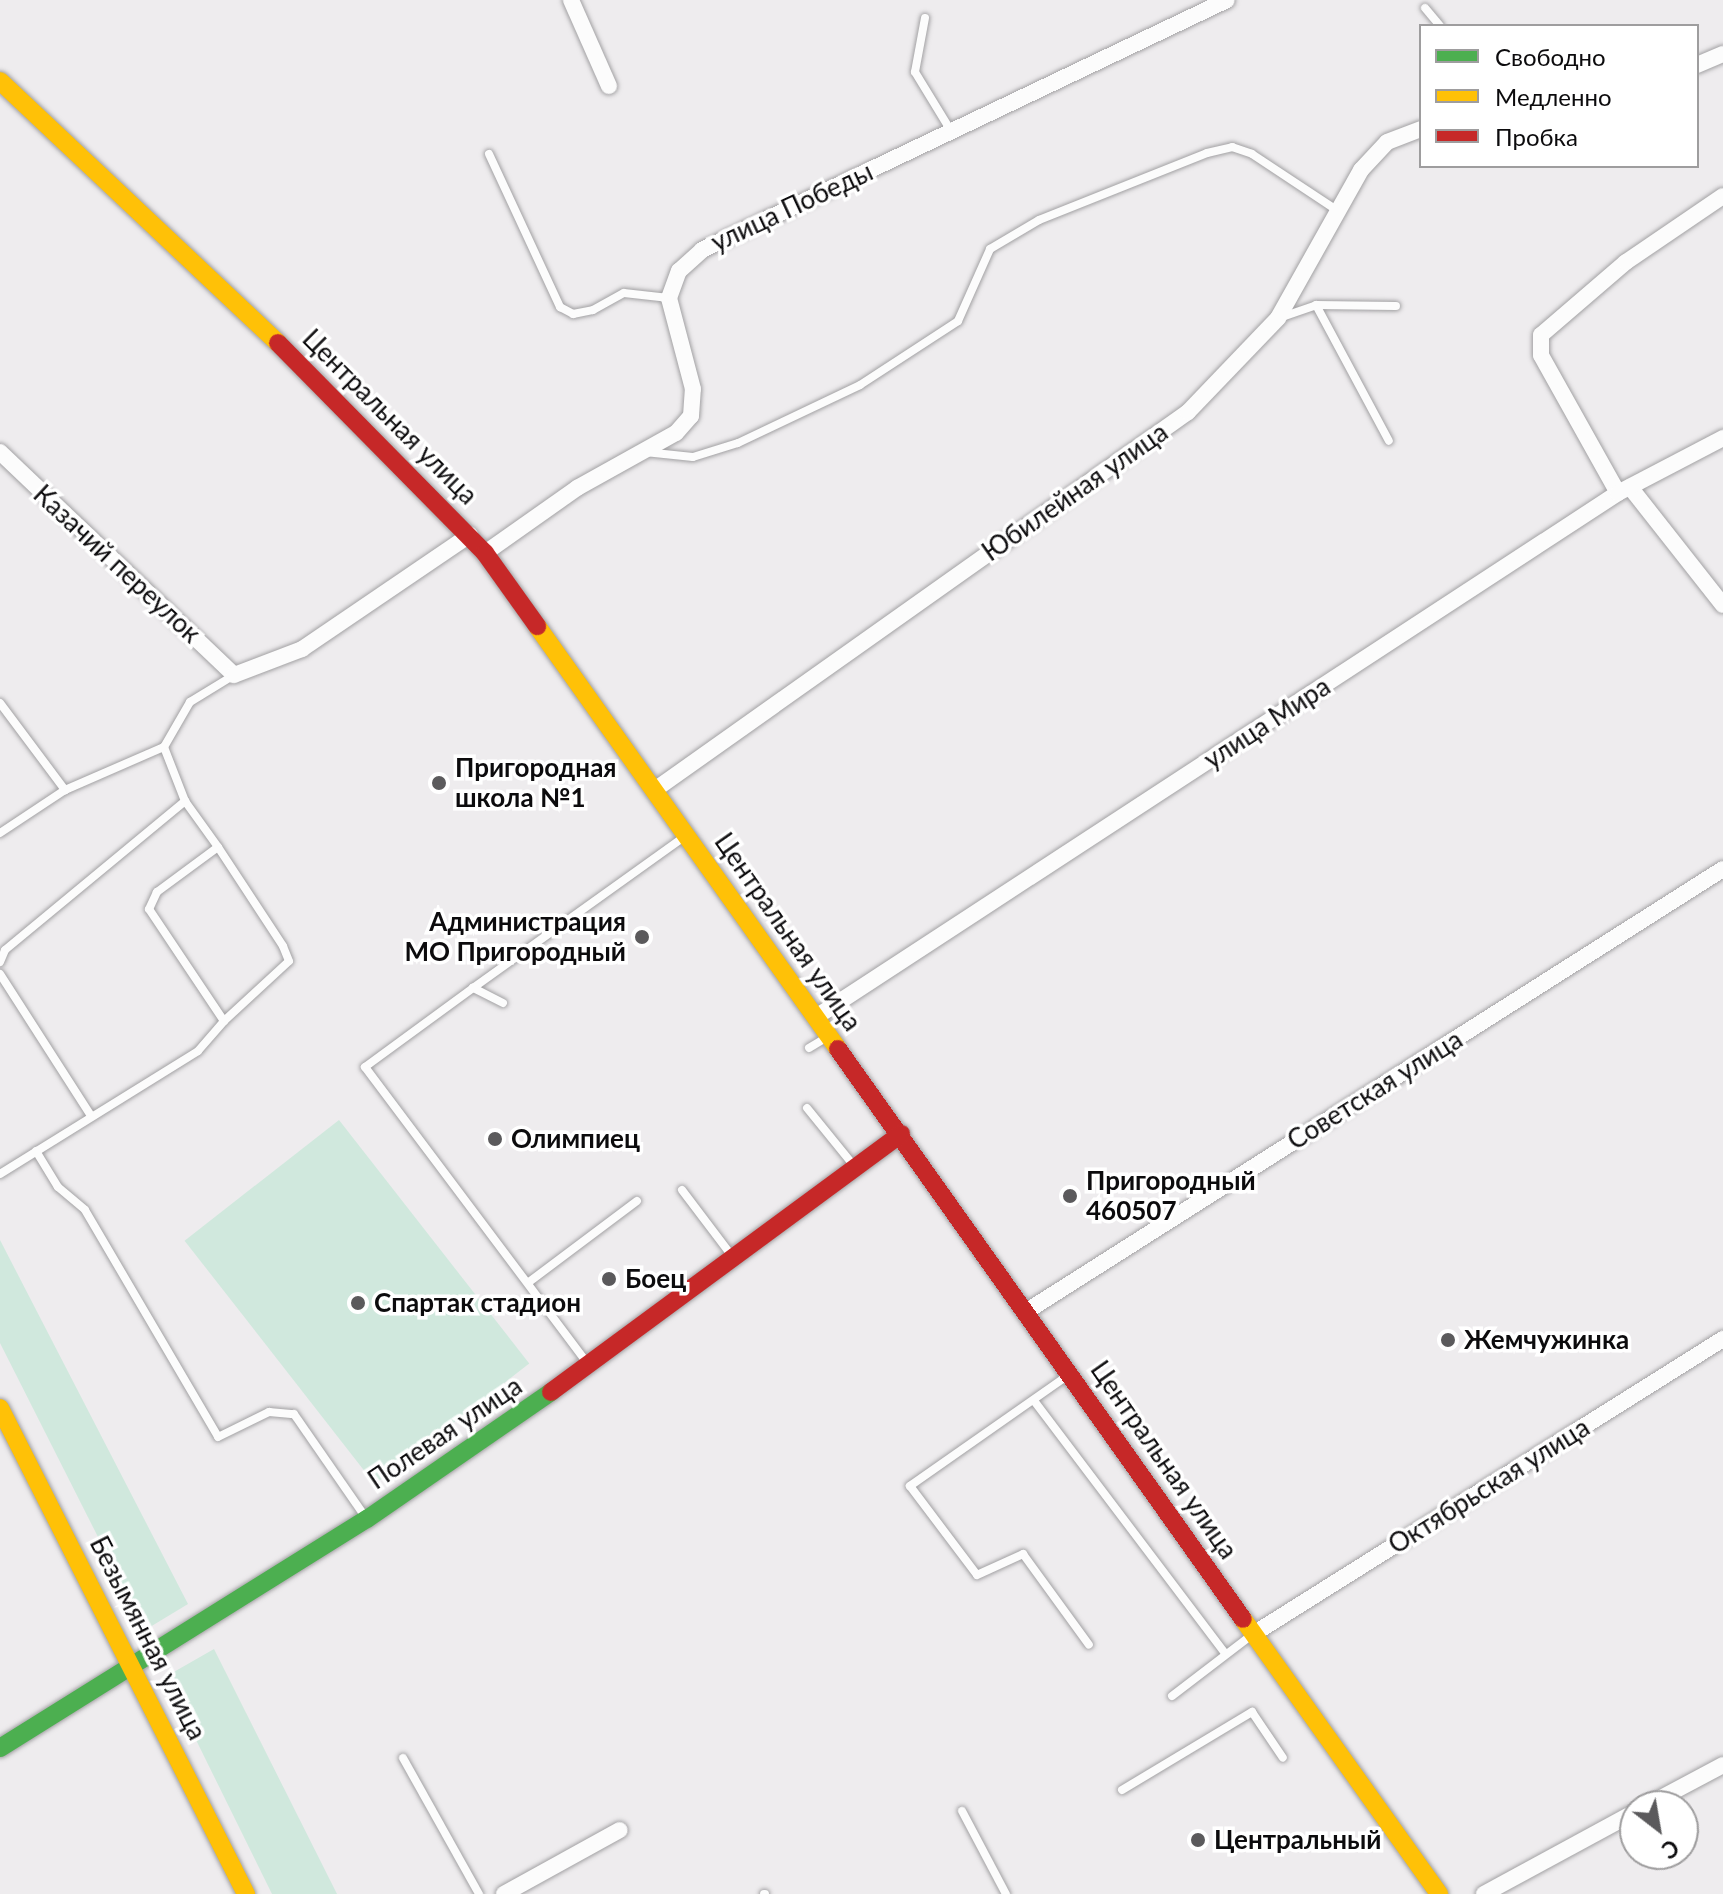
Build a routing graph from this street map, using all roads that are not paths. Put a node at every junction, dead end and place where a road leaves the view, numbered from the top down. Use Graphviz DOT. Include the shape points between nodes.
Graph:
graph roads {
  1 [pos="571,0"];
  2 [pos="1227,0"];
  3 [pos="1425,8"];
  4 [pos="925,18"];
  5 [pos="1438,24"];
  6 [pos="1723,54"];
  7 [pos="1699,64"];
  8 [pos="0,81"];
  9 [pos="609,86"];
  10 [pos="1419,130"];
  11 [pos="951,131"];
  12 [pos="489,154"];
  13 [pos="1723,196"];
  14 [pos="1338,211"];
  15 [pos="669,298"];
  16 [pos="1316,305"];
  17 [pos="1396,306"];
  18 [pos="1278,318"];
  19 [pos="1723,438"];
  20 [pos="1389,441"];
  21 [pos="0,452"];
  22 [pos="643,452"];
  23 [pos="1624,490"];
  24 [pos="470,535"];
  25 [pos="485,553"];
  26 [pos="1723,605"];
  27 [pos="234,675"];
  28 [pos="0,703"];
  29 [pos="164,747"];
  30 [pos="656,789"];
  31 [pos="65,790"];
  32 [pos="185,801"];
  33 [pos="0,833"];
  34 [pos="688,834"];
  35 [pos="218,847"];
  36 [pos="1723,869"];
  37 [pos="0,962"];
  38 [pos="0,974"];
  39 [pos="473,988"];
  40 [pos="503,1003"];
  41 [pos="816,1017"];
  42 [pos="224,1021"];
  43 [pos="830,1036"];
  44 [pos="809,1048"];
  45 [pos="807,1108"];
  46 [pos="91,1116"];
  47 [pos="901,1134"];
  48 [pos="36,1151"];
  49 [pos="855,1168"];
  50 [pos="0,1174"];
  51 [pos="682,1190"];
  52 [pos="637,1201"];
  53 [pos="734,1260"];
  54 [pos="529,1282"];
  55 [pos="1027,1311"];
  56 [pos="1723,1339"];
  57 [pos="589,1366"];
  58 [pos="1070,1373"];
  59 [pos="1035,1402"];
  60 [pos="0,1408"];
  61 [pos="367,1519"];
  62 [pos="1255,1633"];
  63 [pos="1089,1645"];
  64 [pos="1224,1652"];
  65 [pos="135,1667"];
  66 [pos="1172,1696"];
  67 [pos="0,1748"];
  68 [pos="403,1758"];
  69 [pos="1283,1758"];
  70 [pos="1723,1765"];
  71 [pos="1122,1790"];
  72 [pos="1676,1790"];
  73 [pos="962,1811"];
  74 [pos="1619,1821"];
  75 [pos="620,1830"];
  76 [pos="246,1894"];
  77 [pos="479,1894"];
  78 [pos="504,1894"];
  79 [pos="1006,1894"];
  80 [pos="1439,1894"];
  81 [pos="1484,1894"];
  1 -- 9 [label="street"];
  2 -- 11 [label="street, улица Победы"];
  3 -- 5 [label="lane"];
  4 -- 11 [label="lane" via="913,61"];
  6 -- 7 [label="street"];
  8 -- 24 [label="street, Центральная улица" via="201,266"];
  10 -- 14 [label="street, Юбилейная улица" via="1387,142"];
  11 -- 15 [label="street, улица Победы" via="702,250 679,271"];
  12 -- 15 [label="lane" via="560,307 593,310 624,293"];
  13 -- 23 [label="street" via="1590,289 1541,335 1541,355"];
  14 -- 18 [label="street, Юбилейная улица"];
  14 -- 22 [label="lane" via="1252,154 1232,147 1207,153 1039,220 990,249 958,321 860,385 693,457"];
  15 -- 22 [label="street" via="693,389 691,416"];
  16 -- 17 [label="lane"];
  16 -- 18 [label="lane"];
  16 -- 20 [label="lane"];
  18 -- 30 [label="street, Юбилейная улица" via="1188,412"];
  19 -- 23 [label="street, улица Мира"];
  21 -- 27 [label="street, Казачий переулок"];
  22 -- 25 [label="street"];
  23 -- 26 [label="street"];
  23 -- 41 [label="street, улица Мира"];
  24 -- 25 [label="street, Центральная улица"];
  24 -- 27 [label="street" via="302,649"];
  25 -- 30 [label="street, Центральная улица"];
  27 -- 29 [label="lane" via="190,702"];
  28 -- 31 [label="lane"];
  29 -- 31 [label="lane"];
  29 -- 32 [label="lane"];
  30 -- 34 [label="street, Центральная улица"];
  31 -- 33 [label="lane"];
  32 -- 35 [label="lane"];
  32 -- 37 [label="lane" via="5,950"];
  34 -- 39 [label="lane"];
  34 -- 41 [label="street, Центральная улица"];
  35 -- 42 [label="lane" via="289,961"];
  35 -- 42 [label="lane" via="157,892 149,909"];
  36 -- 55 [label="street, Советская улица"];
  38 -- 46 [label="lane"];
  39 -- 40 [label="lane"];
  39 -- 54 [label="lane" via="365,1067"];
  41 -- 43 [label="street, Центральная улица"];
  42 -- 46 [label="lane" via="198,1051"];
  43 -- 44 [label="lane"];
  43 -- 47 [label="street, Центральная улица"];
  45 -- 49 [label="lane"];
  46 -- 48 [label="lane"];
  47 -- 49 [label="street, Полевая улица"];
  47 -- 55 [label="street, Центральная улица"];
  48 -- 50 [label="lane"];
  48 -- 61 [label="lane" via="58,1187 85,1210 218,1437 269,1412 294,1414"];
  49 -- 53 [label="street, Полевая улица"];
  51 -- 53 [label="lane"];
  52 -- 54 [label="lane"];
  53 -- 57 [label="street, Полевая улица"];
  54 -- 57 [label="lane"];
  55 -- 58 [label="street, Центральная улица"];
  56 -- 62 [label="street, Октябрьская улица"];
  57 -- 61 [label="street, Полевая улица"];
  58 -- 59 [label="lane"];
  58 -- 62 [label="street, Центральная улица"];
  59 -- 63 [label="lane" via="910,1486 977,1575 1023,1554"];
  59 -- 64 [label="lane"];
  60 -- 65 [label="street, Безымянная улица"];
  61 -- 65 [label="street, Полевая улица"];
  62 -- 64 [label="lane"];
  62 -- 80 [label="street, Центральная улица"];
  64 -- 66 [label="lane"];
  65 -- 67 [label="street, Полевая улица"];
  65 -- 76 [label="street, Безымянная улица"];
  68 -- 77 [label="lane"];
  69 -- 71 [label="lane" via="1252,1712"];
  70 -- 72 [label="street"];
  73 -- 79 [label="lane"];
  74 -- 81 [label="street"];
  75 -- 78 [label="street"];
}
